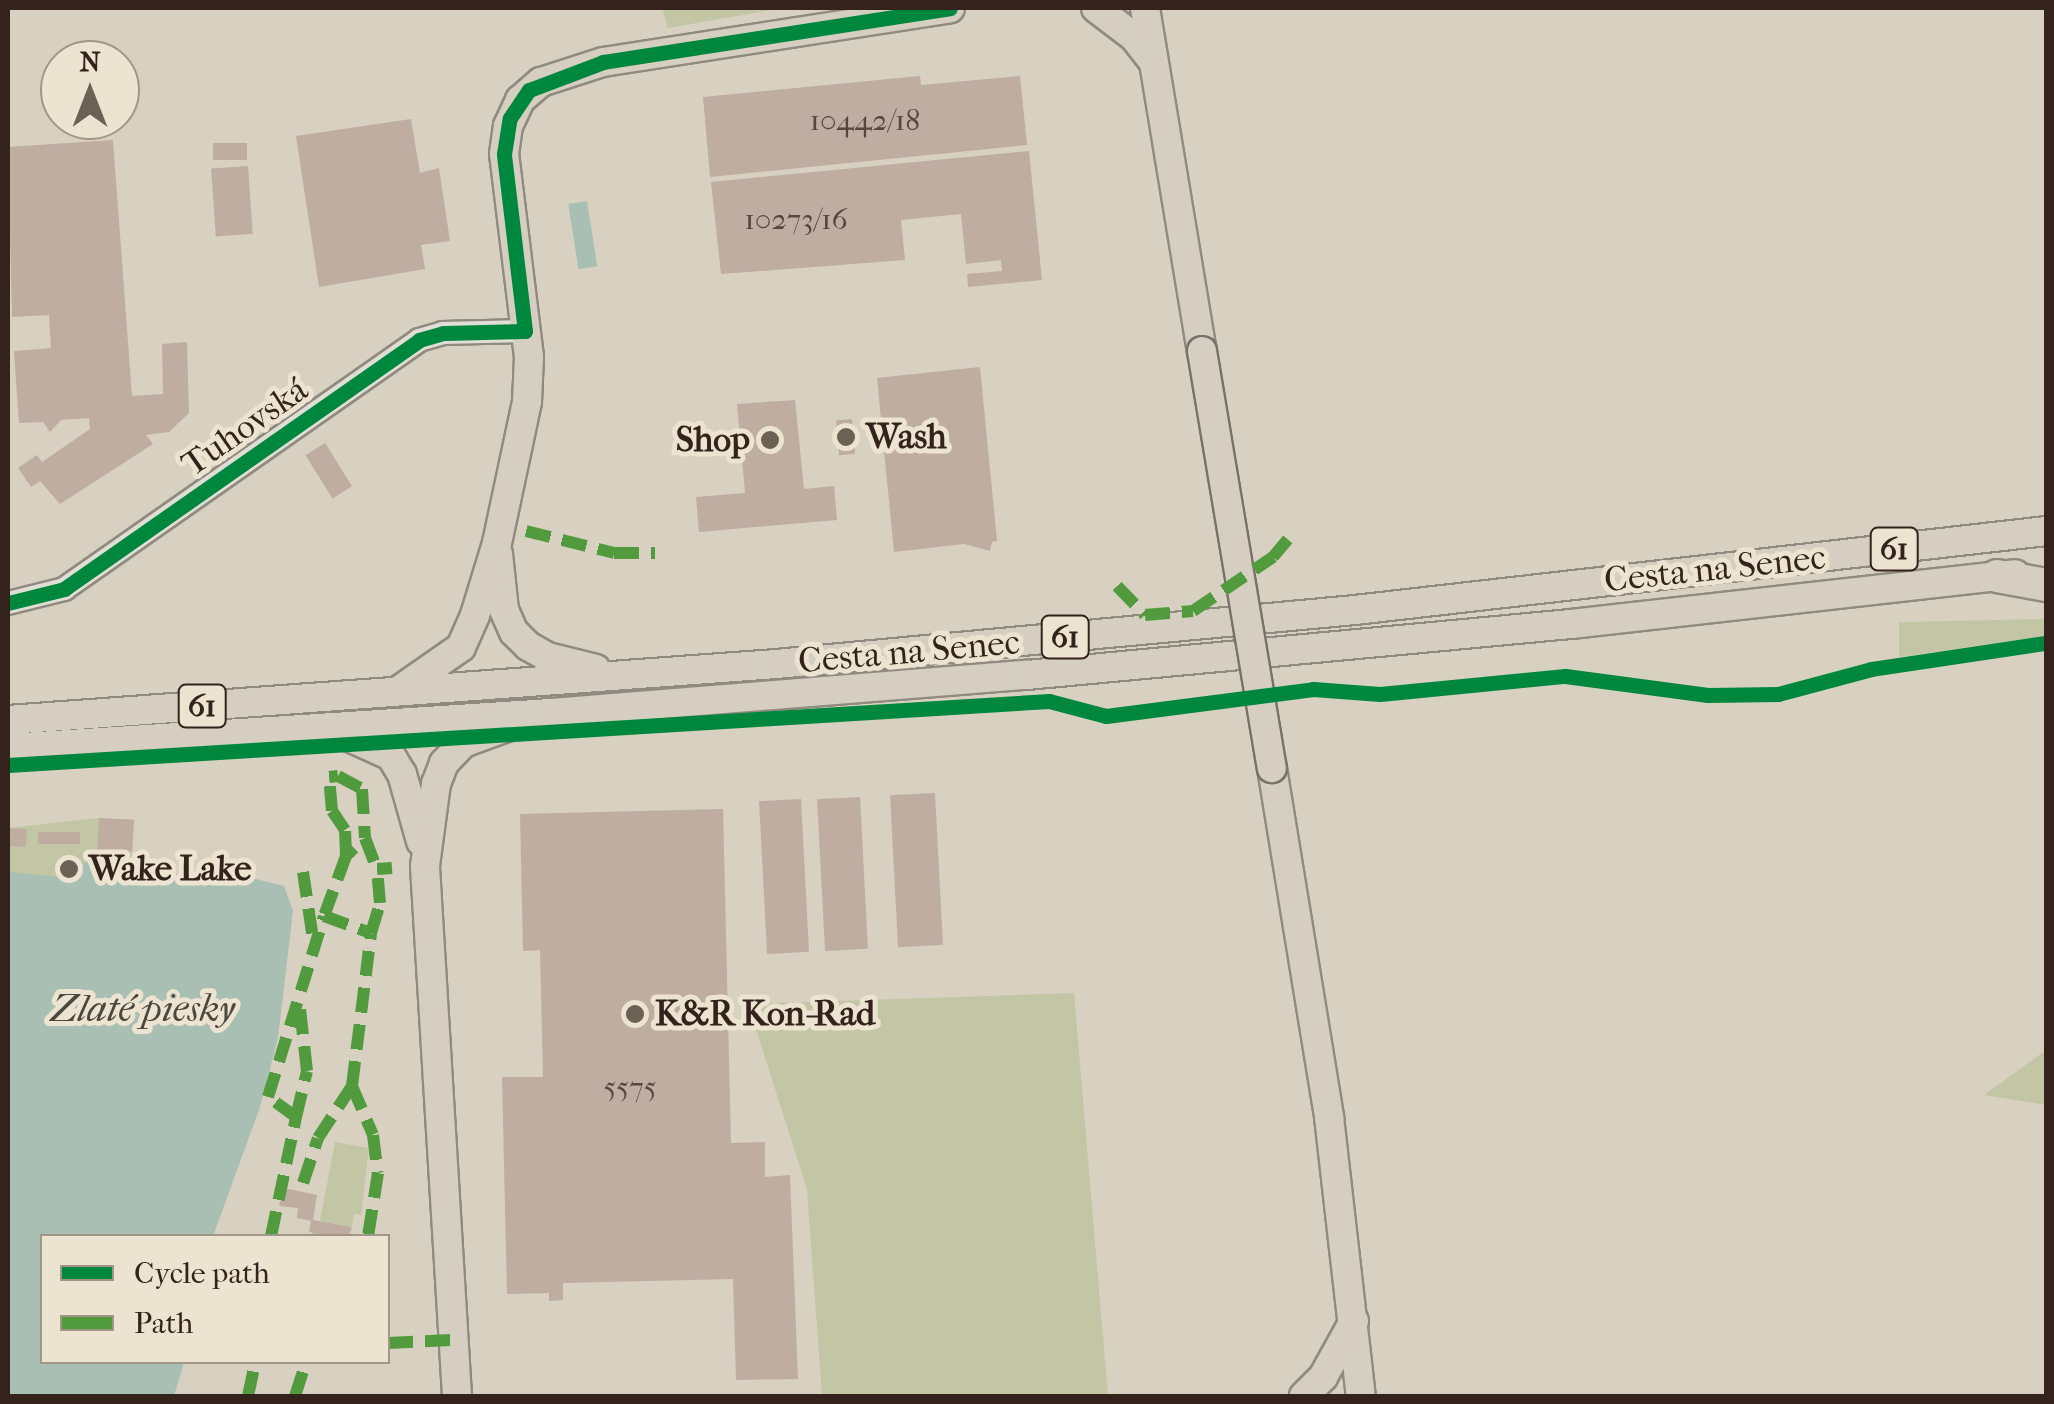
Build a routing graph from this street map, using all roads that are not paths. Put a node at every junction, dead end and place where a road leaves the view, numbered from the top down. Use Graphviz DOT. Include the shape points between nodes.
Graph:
graph roads {
  1 [pos="950,8"];
  2 [pos="1096,8"];
  3 [pos="1144,8"];
  4 [pos="1154,62"];
  5 [pos="524,331"];
  6 [pos="2046,531"];
  7 [pos="498,543"];
  8 [pos="2046,571"];
  9 [pos="1996,576"];
  10 [pos="2046,585"];
  11 [pos="8,603"];
  12 [pos="632,675"];
  13 [pos="396,693"];
  14 [pos="550,713"];
  15 [pos="8,720"];
  16 [pos="320,726"];
  17 [pos="8,748"];
  18 [pos="425,866"];
  19 [pos="1354,1321"];
  20 [pos="456,1396"];
  21 [pos="1304,1396"];
  22 [pos="1362,1396"];
  1 -- 5 [label="main road, 61" via="604,62 529,90 513,110 505,137"];
  2 -- 4 [label="main road"];
  3 -- 4 [label="main road"];
  4 -- 19 [label="main road, bridge" via="1326,1097"];
  5 -- 7 [label="main road, 61" via="528,402"];
  5 -- 11 [label="street, Tuhovská" via="419,340 64,589"];
  6 -- 12 [label="main road, Cesta na Senec / 61" via="1355,610"];
  7 -- 12 [label="main road, 61" via="504,610 528,646 569,664"];
  7 -- 13 [label="main road, 61" via="461,647"];
  8 -- 9 [label="main road, Cesta na Senec / 61"];
  9 -- 10 [label="highway"];
  9 -- 14 [label="main road, Cesta na Senec / 61" via="1308,650"];
  12 -- 13 [label="main road, Cesta na Senec / 61"];
  13 -- 15 [label="main road, Cesta na Senec / 61"];
  14 -- 16 [label="main road, Cesta na Senec / 61"];
  14 -- 18 [label="main road, 61" via="463,743 444,764"];
  16 -- 17 [label="main road, Cesta na Senec / 61"];
  16 -- 18 [label="main road, 61" via="391,756 415,812"];
  18 -- 20 [label="main road, 61"];
  19 -- 21 [label="main road" via="1323,1377"];
  19 -- 22 [label="main road"];
}
